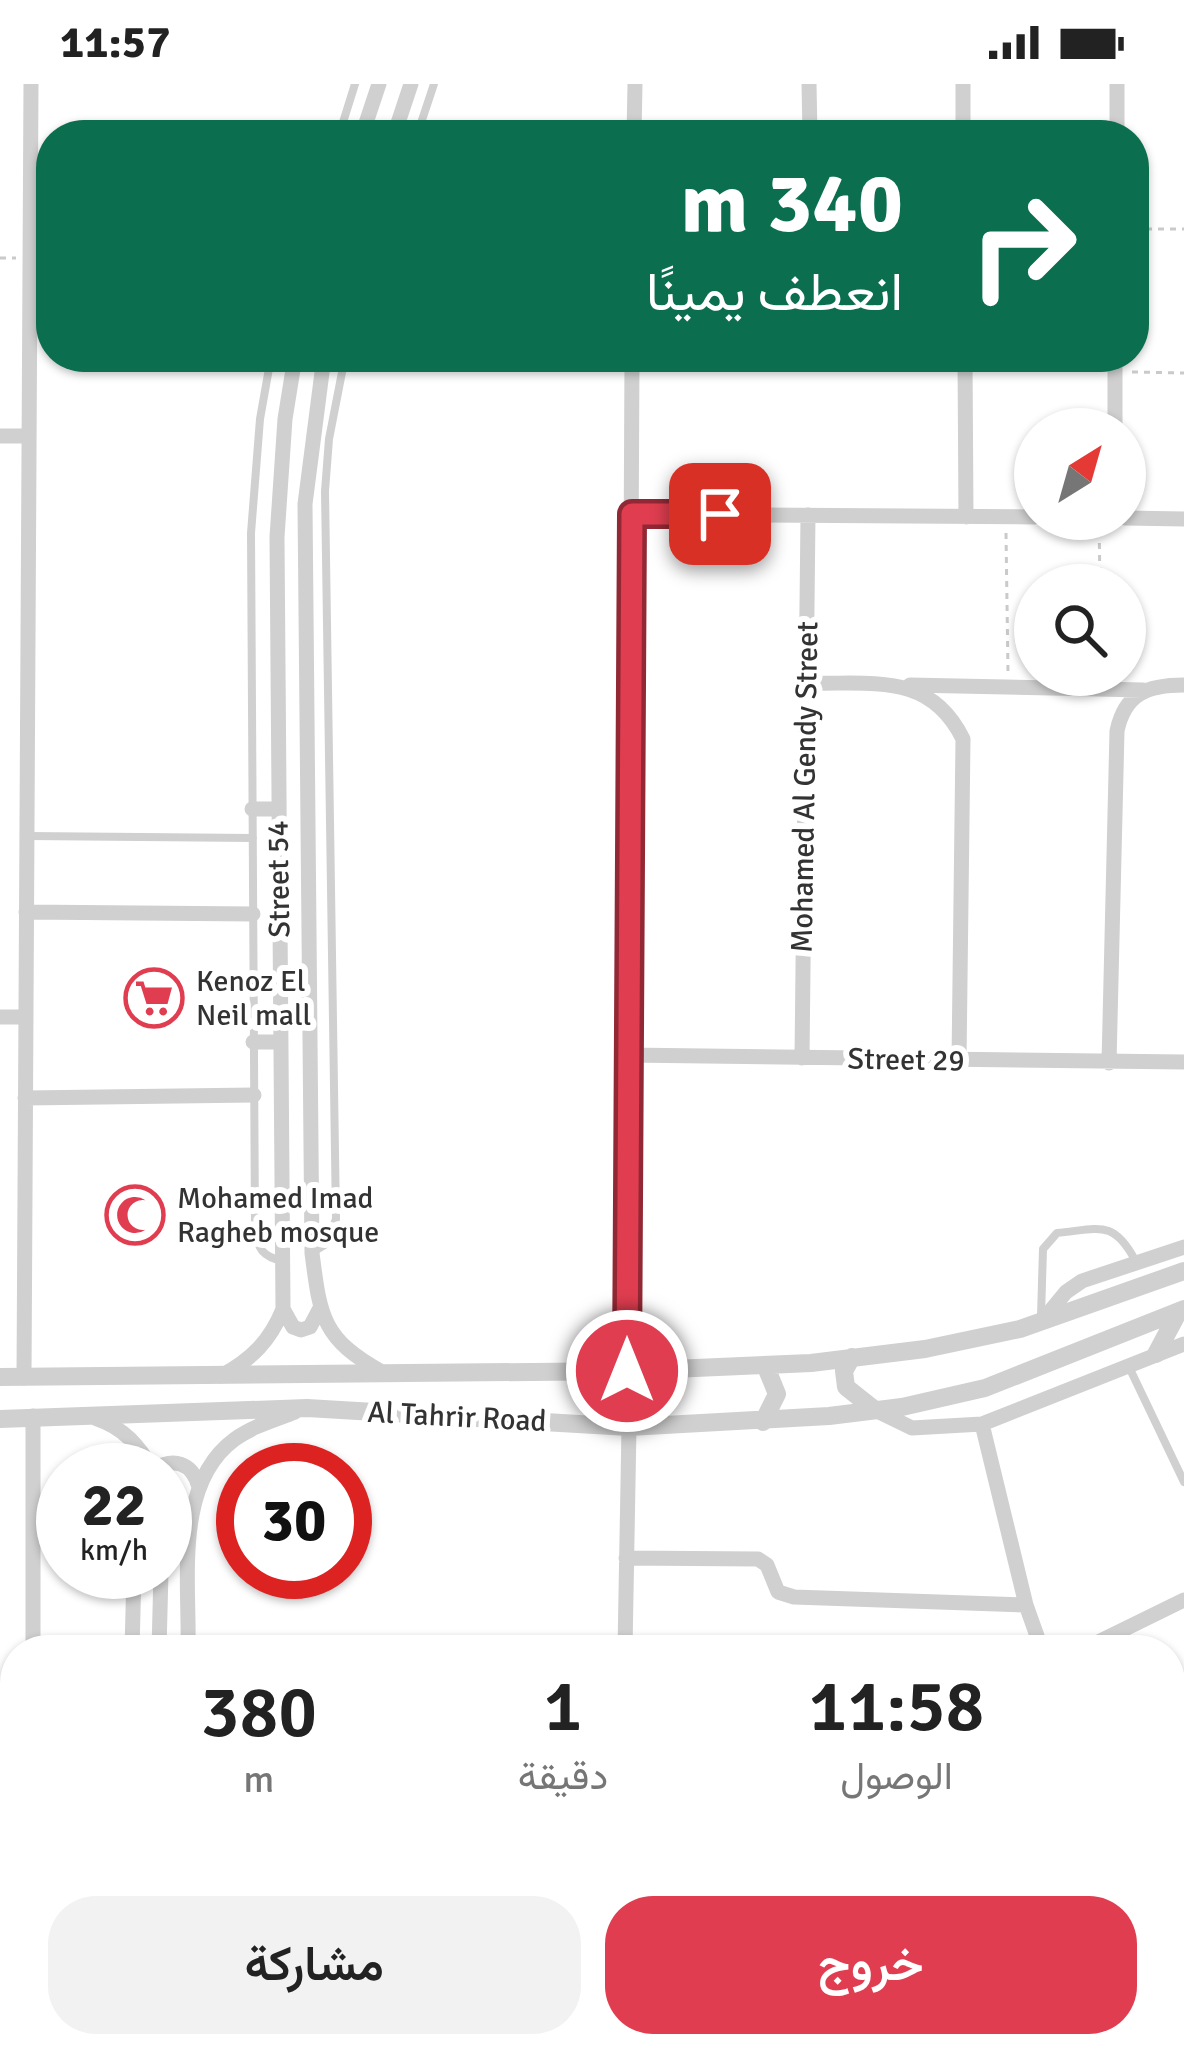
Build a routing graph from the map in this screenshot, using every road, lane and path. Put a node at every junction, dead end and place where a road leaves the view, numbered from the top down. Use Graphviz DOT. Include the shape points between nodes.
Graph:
graph roads {
  1 [pos="31,84"];
  2 [pos="355,84"];
  3 [pos="379,84"];
  4 [pos="411,84"];
  5 [pos="434,84"];
  6 [pos="634,84"];
  7 [pos="809,84"];
  8 [pos="963,84"];
  9 [pos="1117,84"];
  10 [pos="344,120"];
  11 [pos="367,120"];
  12 [pos="399,120"];
  13 [pos="422,120"];
  14 [pos="634,120"];
  15 [pos="810,120"];
  16 [pos="963,120"];
  17 [pos="1117,120"];
  18 [pos="1149,229"];
  19 [pos="1184,229"];
  20 [pos="1149,368"];
  21 [pos="268,372"];
  22 [pos="293,372"];
  23 [pos="322,372"];
  24 [pos="341,372"];
  25 [pos="632,372"];
  26 [pos="965,372"];
  27 [pos="1115,372"];
  28 [pos="1184,373"];
  29 [pos="1115,408"];
  30 [pos="0,436"];
  31 [pos="29,436"];
  32 [pos="632,514"];
  33 [pos="808,515"];
  34 [pos="966,517"];
  35 [pos="1006,517"];
  36 [pos="1014,517"];
  37 [pos="1146,518"];
  38 [pos="1184,519"];
  39 [pos="806,683"];
  40 [pos="896,685"];
  41 [pos="1184,685"];
  42 [pos="1008,687"];
  43 [pos="1014,687"];
  44 [pos="1146,689"];
  45 [pos="1137,696"];
  46 [pos="252,809"];
  47 [pos="278,809"];
  48 [pos="27,836"];
  49 [pos="253,838"];
  50 [pos="26,912"];
  51 [pos="253,914"];
  52 [pos="26,1017"];
  53 [pos="0,1018"];
  54 [pos="253,1042"];
  55 [pos="280,1042"];
  56 [pos="627,1055"];
  57 [pos="802,1058"];
  58 [pos="958,1061"];
  59 [pos="1184,1062"];
  60 [pos="1108,1063"];
  61 [pos="254,1095"];
  62 [pos="25,1097"];
  63 [pos="1184,1247"];
  64 [pos="312,1253"];
  65 [pos="284,1261"];
  66 [pos="1136,1262"];
  67 [pos="1184,1270"];
  68 [pos="283,1309"];
  69 [pos="319,1310"];
  70 [pos="1182,1310"];
  71 [pos="1041,1322"];
  72 [pos="1184,1344"];
  73 [pos="1156,1354"];
  74 [pos="852,1358"];
  75 [pos="1129,1366"];
  76 [pos="766,1367"];
  77 [pos="627,1371"];
  78 [pos="382,1372"];
  79 [pos="221,1376"];
  80 [pos="0,1377"];
  81 [pos="24,1378"];
  82 [pos="307,1408"];
  83 [pos="875,1410"];
  84 [pos="32,1416"];
  85 [pos="88,1416"];
  86 [pos="0,1419"];
  87 [pos="763,1422"];
  88 [pos="982,1424"];
  89 [pos="628,1427"];
  90 [pos="135,1443"];
  91 [pos="192,1472"];
  92 [pos="1184,1482"];
  93 [pos="199,1486"];
  94 [pos="626,1558"];
  95 [pos="133,1599"];
  96 [pos="160,1599"];
  97 [pos="1184,1600"];
  98 [pos="1026,1605"];
  99 [pos="33,1635"];
  100 [pos="132,1635"];
  101 [pos="159,1635"];
  102 [pos="188,1635"];
  103 [pos="626,1635"];
  104 [pos="1037,1635"];
  105 [pos="1113,1635"];
  1 -- 31 [label="street"];
  2 -- 10 [label="lane"];
  3 -- 11 [label="street"];
  4 -- 12 [label="street"];
  5 -- 13 [label="lane"];
  6 -- 14 [label="street"];
  7 -- 15 [label="street"];
  8 -- 16 [label="street"];
  9 -- 17 [label="street"];
  18 -- 19 [label="path"];
  20 -- 28 [label="path"];
  21 -- 46 [label="lane" via="251,533"];
  22 -- 47 [label="street, Street 54" via="277,537"];
  23 -- 64 [label="street, Street 54" via="304,504"];
  24 -- 64 [label="lane" via="325,491 335,1219 326,1244"];
  25 -- 32 [label="street"];
  26 -- 34 [label="street"];
  27 -- 29 [label="street"];
  30 -- 31 [label="street"];
  31 -- 48 [label="street"];
  32 -- 33 [label="street"];
  32 -- 56 [label="street"];
  33 -- 34 [label="street"];
  33 -- 39 [label="street, Mohamed Al Gendy Street"];
  34 -- 35 [label="street"];
  35 -- 36 [label="street"];
  35 -- 42 [label="path"];
  37 -- 38 [label="street"];
  39 -- 40 [label="street"];
  39 -- 57 [label="street, Mohamed Al Gendy Street"];
  40 -- 42 [label="street"];
  40 -- 58 [label="street" via="938,701 963,739"];
  41 -- 44 [label="street"];
  42 -- 43 [label="street"];
  45 -- 60 [label="street" via="1117,731"];
  46 -- 47 [label="street"];
  46 -- 49 [label="lane"];
  47 -- 55 [label="street, Street 54"];
  48 -- 49 [label="lane"];
  48 -- 50 [label="street"];
  49 -- 51 [label="lane"];
  50 -- 51 [label="street"];
  50 -- 52 [label="street"];
  51 -- 54 [label="lane"];
  52 -- 53 [label="street"];
  52 -- 62 [label="street"];
  54 -- 55 [label="street"];
  54 -- 61 [label="lane"];
  55 -- 65 [label="street, Street 54"];
  56 -- 57 [label="street, Street 29"];
  56 -- 77 [label="street"];
  57 -- 58 [label="street, Street 29"];
  58 -- 60 [label="street, Street 29"];
  59 -- 60 [label="street, Street 29"];
  61 -- 62 [label="street"];
  61 -- 65 [label="lane" via="256,1245"];
  62 -- 81 [label="street"];
  63 -- 66 [label="street"];
  64 -- 69 [label="street, Street 54"];
  65 -- 68 [label="street, Street 54"];
  66 -- 71 [label="street" via="1073,1286"];
  66 -- 71 [label="lane" via="1114,1231 1057,1233 1043,1250"];
  67 -- 71 [label="street, Al Tahrir Road"];
  68 -- 69 [label="street" via="301,1330"];
  68 -- 79 [label="street" via="260,1350"];
  69 -- 78 [label="street" via="341,1345"];
  70 -- 73 [label="street"];
  70 -- 83 [label="street, Al Tahrir Road" via="985,1388"];
  71 -- 74 [label="street, Al Tahrir Road"];
  72 -- 73 [label="street"];
  73 -- 75 [label="street"];
  74 -- 76 [label="street, Al Tahrir Road"];
  74 -- 83 [label="street" via="846,1387"];
  75 -- 88 [label="street"];
  75 -- 92 [label="lane"];
  76 -- 77 [label="street, Al Tahrir Road"];
  76 -- 87 [label="street" via="777,1394"];
  77 -- 78 [label="street, Al Tahrir Road"];
  78 -- 79 [label="street, Al Tahrir Road"];
  79 -- 81 [label="street, Al Tahrir Road"];
  80 -- 81 [label="street, Al Tahrir Road"];
  82 -- 85 [label="street, Al Tahrir Road"];
  82 -- 89 [label="street, Al Tahrir Road"];
  82 -- 93 [label="street" via="234,1440"];
  83 -- 87 [label="street, Al Tahrir Road"];
  83 -- 88 [label="street" via="912,1428"];
  84 -- 85 [label="street, Al Tahrir Road"];
  84 -- 86 [label="street, Al Tahrir Road"];
  84 -- 99 [label="street"];
  85 -- 90 [label="street"];
  87 -- 89 [label="street, Al Tahrir Road"];
  88 -- 98 [label="street"];
  89 -- 94 [label="street"];
  91 -- 93 [label="street"];
  93 -- 102 [label="street"];
  94 -- 98 [label="street" via="758,1559 778,1592 794,1597"];
  94 -- 103 [label="street"];
  95 -- 100 [label="street"];
  96 -- 101 [label="street"];
  97 -- 105 [label="street"];
  98 -- 104 [label="street"];
}
